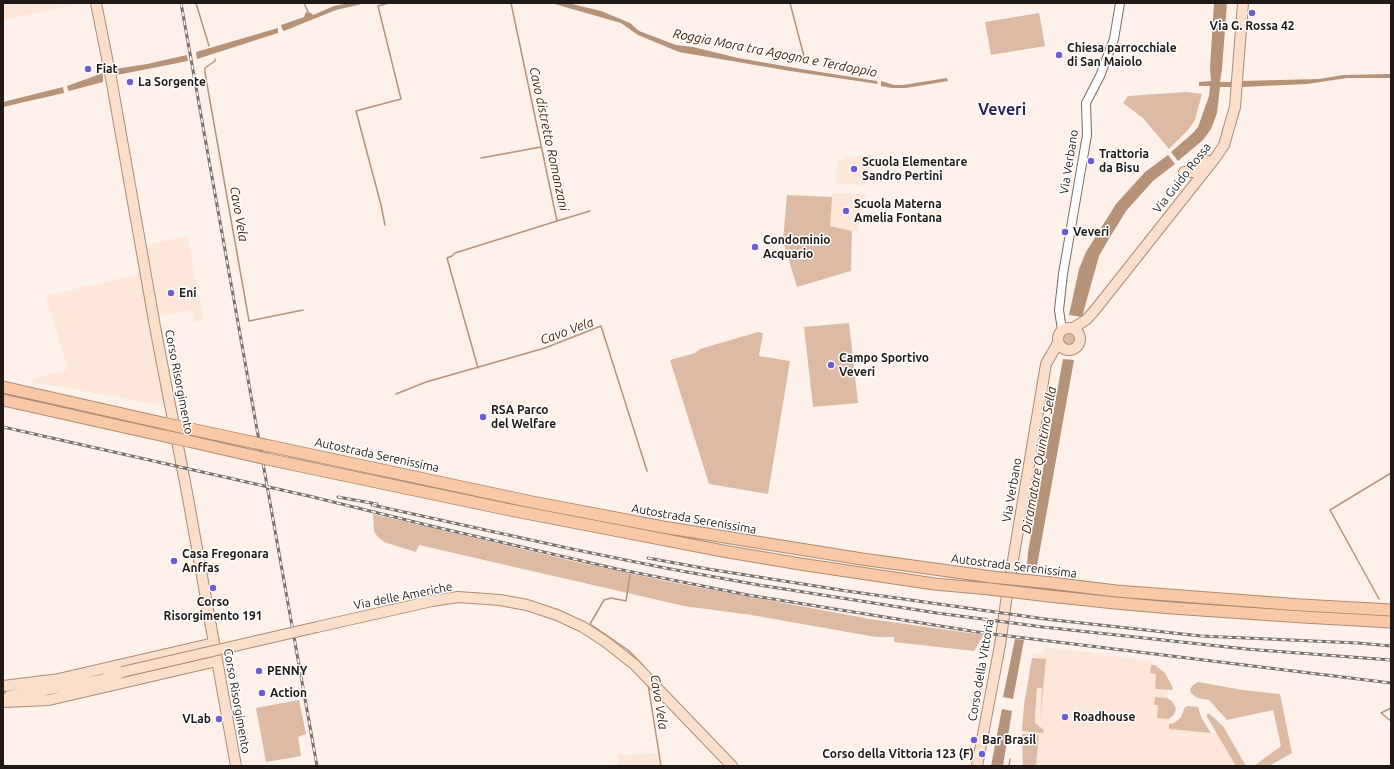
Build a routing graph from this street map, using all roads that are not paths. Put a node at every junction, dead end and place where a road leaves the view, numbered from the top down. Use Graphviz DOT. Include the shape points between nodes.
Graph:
graph roads {
  1 [pos="96,3"];
  2 [pos="1120,3"];
  3 [pos="1243,3"];
  4 [pos="1227,133"];
  5 [pos="1184,172"];
  6 [pos="1062,330"];
  7 [pos="1076,331"];
  8 [pos="1061,346"];
  9 [pos="3,387"];
  10 [pos="3,400"];
  11 [pos="395,472"];
  12 [pos="657,519"];
  13 [pos="824,548"];
  14 [pos="862,559"];
  15 [pos="1010,578"];
  16 [pos="1391,610"];
  17 [pos="1391,622"];
  18 [pos="214,643"];
  19 [pos="217,661"];
  20 [pos="122,672"];
  21 [pos="54,680"];
  22 [pos="3,686"];
  23 [pos="68,686"];
  24 [pos="3,697"];
  25 [pos="50,700"];
  26 [pos="3,702"];
  27 [pos="236,766"];
  28 [pos="732,766"];
  29 [pos="977,766"];
  1 -- 18 [label="main road, Corso Risorgimento"];
  2 -- 6 [label="street, Via Verbano" via="1114,39 1100,76 1086,103 1087,135 1061,287 1059,310"];
  3 -- 4 [label="main road, Via Guido Rossa" via="1235,107"];
  4 -- 5 [label="main road" via="1199,168 1192,172"];
  4 -- 7 [label="main road, Via Guido Rossa" via="1224,145 1216,157"];
  6 -- 7 [label="main road" via="1065,328"];
  6 -- 8 [label="main road" via="1058,336"];
  7 -- 8 [label="main road" via="1080,340 1078,346 1072,350"];
  8 -- 15 [label="main road, Via Verbano" via="1051,365 1040,407"];
  9 -- 11 [label="highway, Autostrada Serenissima, bridge"];
  10 -- 17 [label="highway, Autostrada Serenissima, bridge" via="518,512 800,564 934,584 1115,603"];
  11 -- 12 [label="highway" via="427,474"];
  11 -- 14 [label="highway, Autostrada Serenissima" via="641,523"];
  13 -- 14 [label="highway"];
  14 -- 16 [label="highway, Autostrada Serenissima, bridge" via="1116,591"];
  15 -- 29 [label="main road, Corso della Vittoria"];
  18 -- 19 [label="main road, Corso Risorgimento"];
  18 -- 21 [label="main road"];
  19 -- 25 [label="main road"];
  19 -- 27 [label="main road, Corso Risorgimento"];
  20 -- 21 [label="main road, Via delle Americhe"];
  20 -- 23 [label="main road, Via delle Americhe" via="102,680"];
  20 -- 28 [label="main road, Via delle Americhe, bridge" via="432,601 458,597 500,600 527,605 557,615 583,627 606,642 635,666"];
  21 -- 22 [label="main road, Via delle Americhe"];
  23 -- 24 [label="main road, Via delle Americhe"];
  23 -- 25 [label="main road" via="55,692"];
  25 -- 26 [label="main road"];
}
